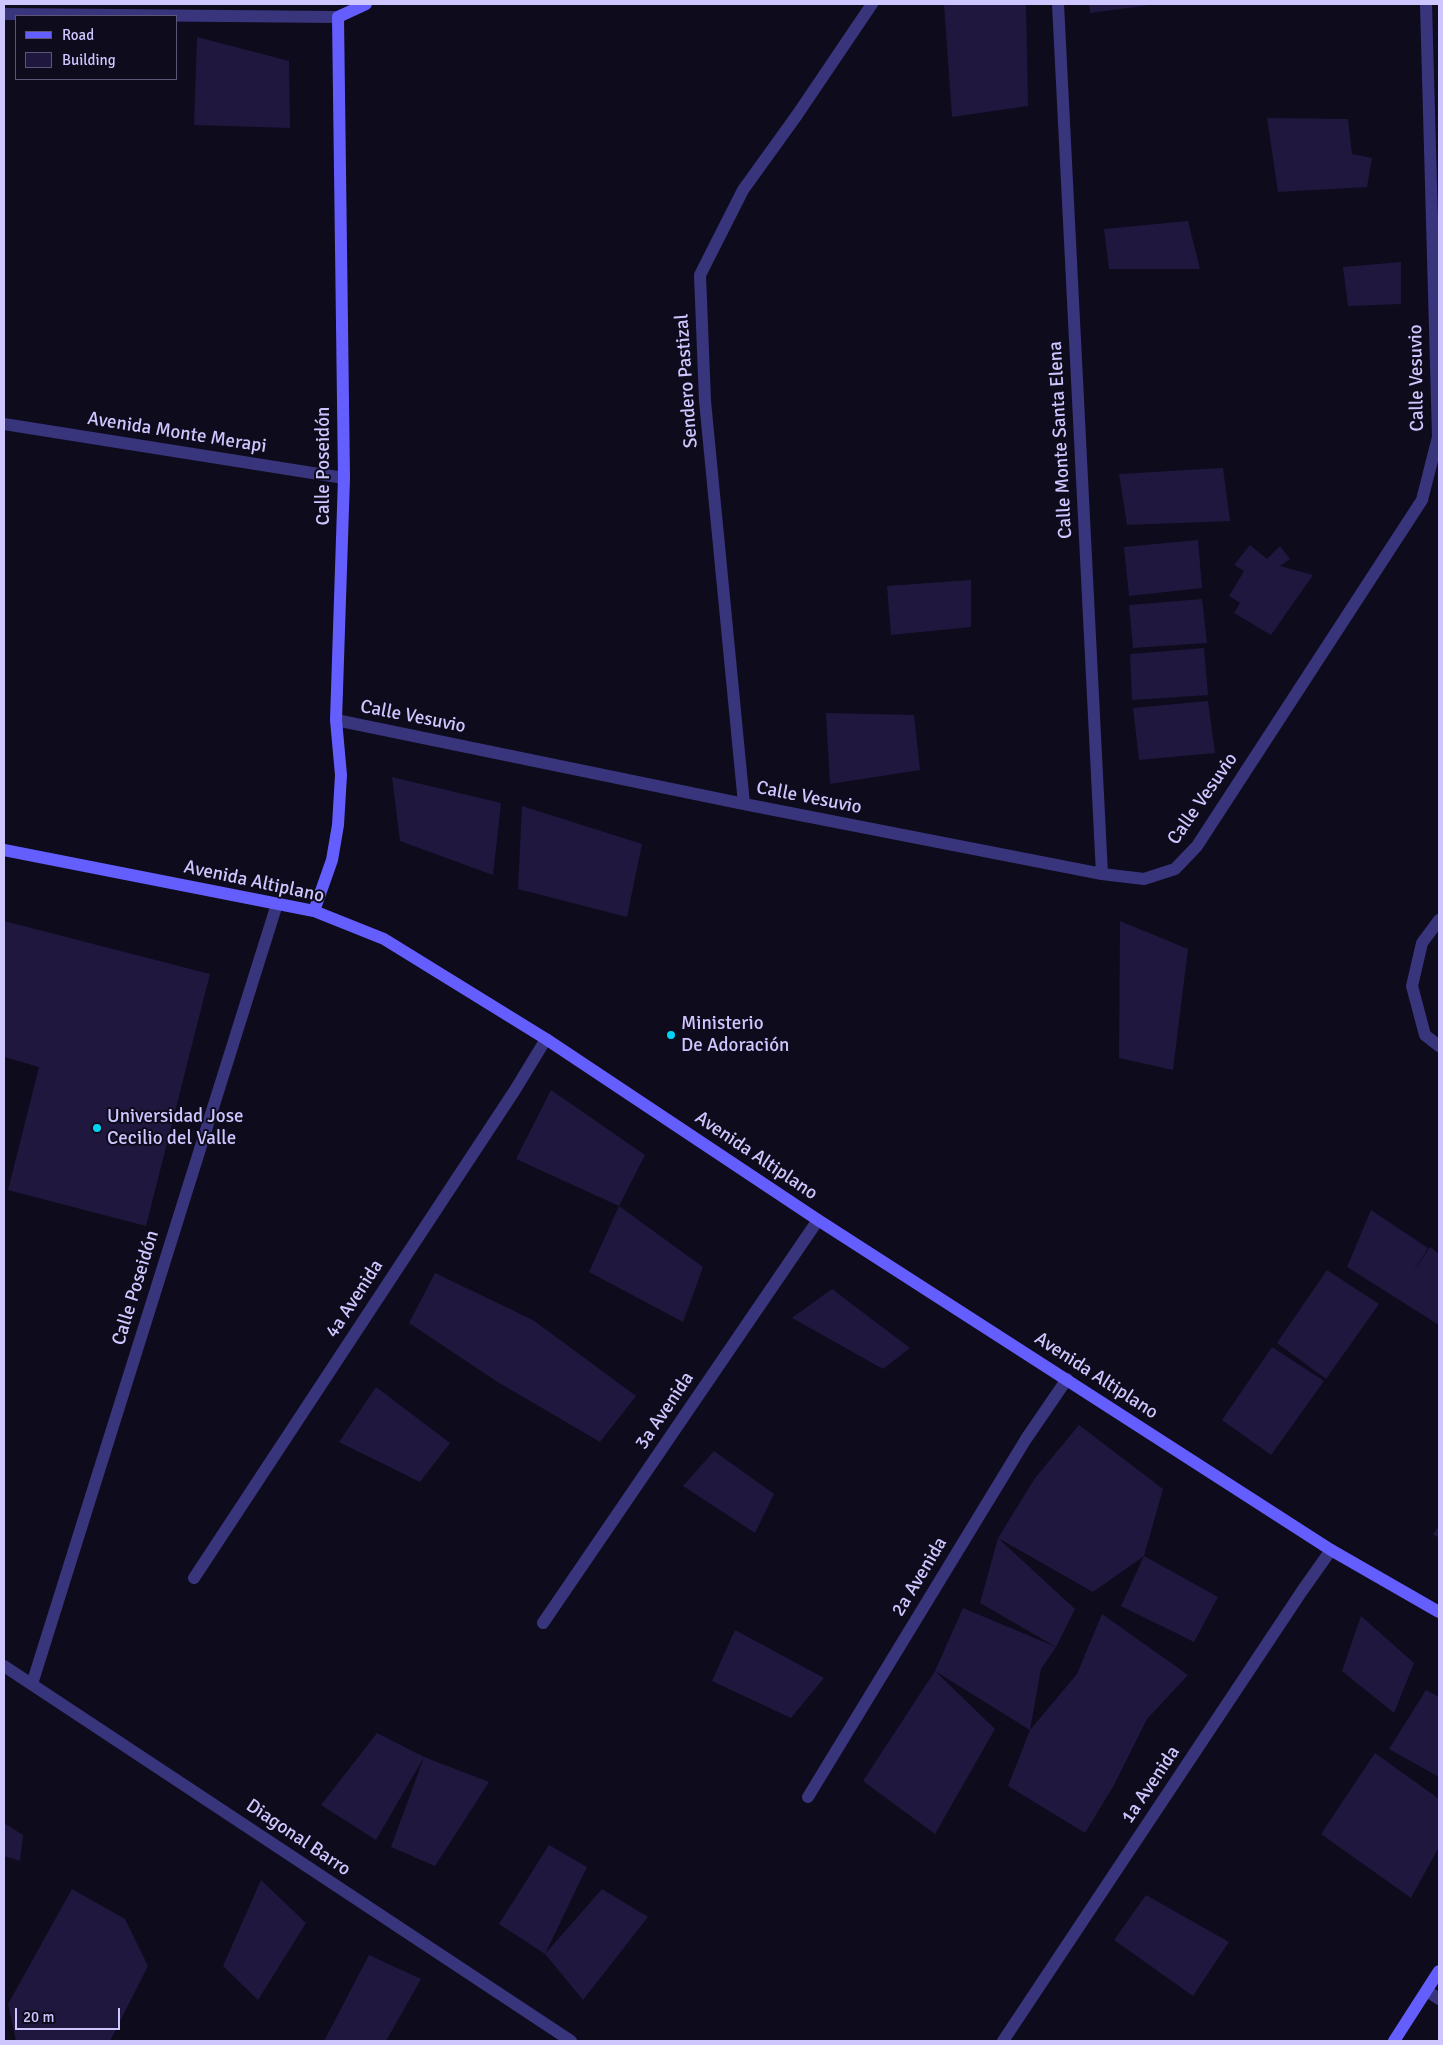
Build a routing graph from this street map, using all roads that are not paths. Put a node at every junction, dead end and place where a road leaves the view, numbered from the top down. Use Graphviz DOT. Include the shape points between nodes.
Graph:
graph roads {
  1 [pos="366,4"];
  2 [pos="872,4"];
  3 [pos="1058,4"];
  4 [pos="1426,4"];
  5 [pos="4,14"];
  6 [pos="115,15"];
  7 [pos="178,16"];
  8 [pos="338,17"];
  9 [pos="1434,147"];
  10 [pos="4,424"];
  11 [pos="344,478"];
  12 [pos="336,720"];
  13 [pos="744,804"];
  14 [pos="4,850"];
  15 [pos="1102,874"];
  16 [pos="277,904"];
  17 [pos="314,912"];
  18 [pos="1439,920"];
  19 [pos="546,1039"];
  20 [pos="1439,1046"];
  21 [pos="818,1220"];
  22 [pos="1067,1379"];
  23 [pos="1331,1550"];
  24 [pos="194,1578"];
  25 [pos="1439,1612"];
  26 [pos="543,1624"];
  27 [pos="4,1666"];
  28 [pos="32,1684"];
  29 [pos="808,1797"];
  30 [pos="1439,1971"];
  31 [pos="1426,1991"];
  32 [pos="1439,1999"];
  33 [pos="571,2041"];
  34 [pos="1004,2041"];
  35 [pos="1394,2041"];
  1 -- 8 [label="street"];
  2 -- 13 [label="street, Sendero Pastizal" via="743,190 700,274 705,402"];
  3 -- 15 [label="street, Calle Monte Santa Elena"];
  4 -- 9 [label="street, Calle Vesuvio"];
  5 -- 6 [label="street"];
  7 -- 8 [label="street"];
  8 -- 11 [label="street, Calle Poseidón"];
  9 -- 15 [label="street, Calle Vesuvio" via="1438,437 1422,500 1197,846 1175,869 1144,879"];
  10 -- 11 [label="street, Avenida Monte Merapi"];
  11 -- 12 [label="street, Calle Poseidón"];
  12 -- 13 [label="street, Calle Vesuvio"];
  12 -- 17 [label="street, Calle Poseidón" via="341,775 338,825 332,860"];
  13 -- 15 [label="street, Calle Vesuvio"];
  14 -- 16 [label="street, Avenida Altiplano"];
  16 -- 17 [label="street, Avenida Altiplano"];
  16 -- 28 [label="street, Calle Poseidón"];
  17 -- 19 [label="street, Avenida Altiplano" via="384,939"];
  18 -- 20 [label="street" via="1422,943 1412,986 1425,1036"];
  19 -- 21 [label="street, Avenida Altiplano"];
  19 -- 24 [label="street, 4a Avenida"];
  21 -- 22 [label="street, Avenida Altiplano"];
  21 -- 26 [label="street, 3a Avenida"];
  22 -- 23 [label="street, Avenida Altiplano"];
  22 -- 29 [label="street, 2a Avenida" via="1026,1439"];
  23 -- 25 [label="street, Avenida Altiplano"];
  23 -- 34 [label="street, 1a Avenida"];
  27 -- 28 [label="street, Diagonal Barro"];
  28 -- 33 [label="street, Diagonal Barro"];
  30 -- 31 [label="street"];
  31 -- 32 [label="street"];
  31 -- 35 [label="street"];
}
